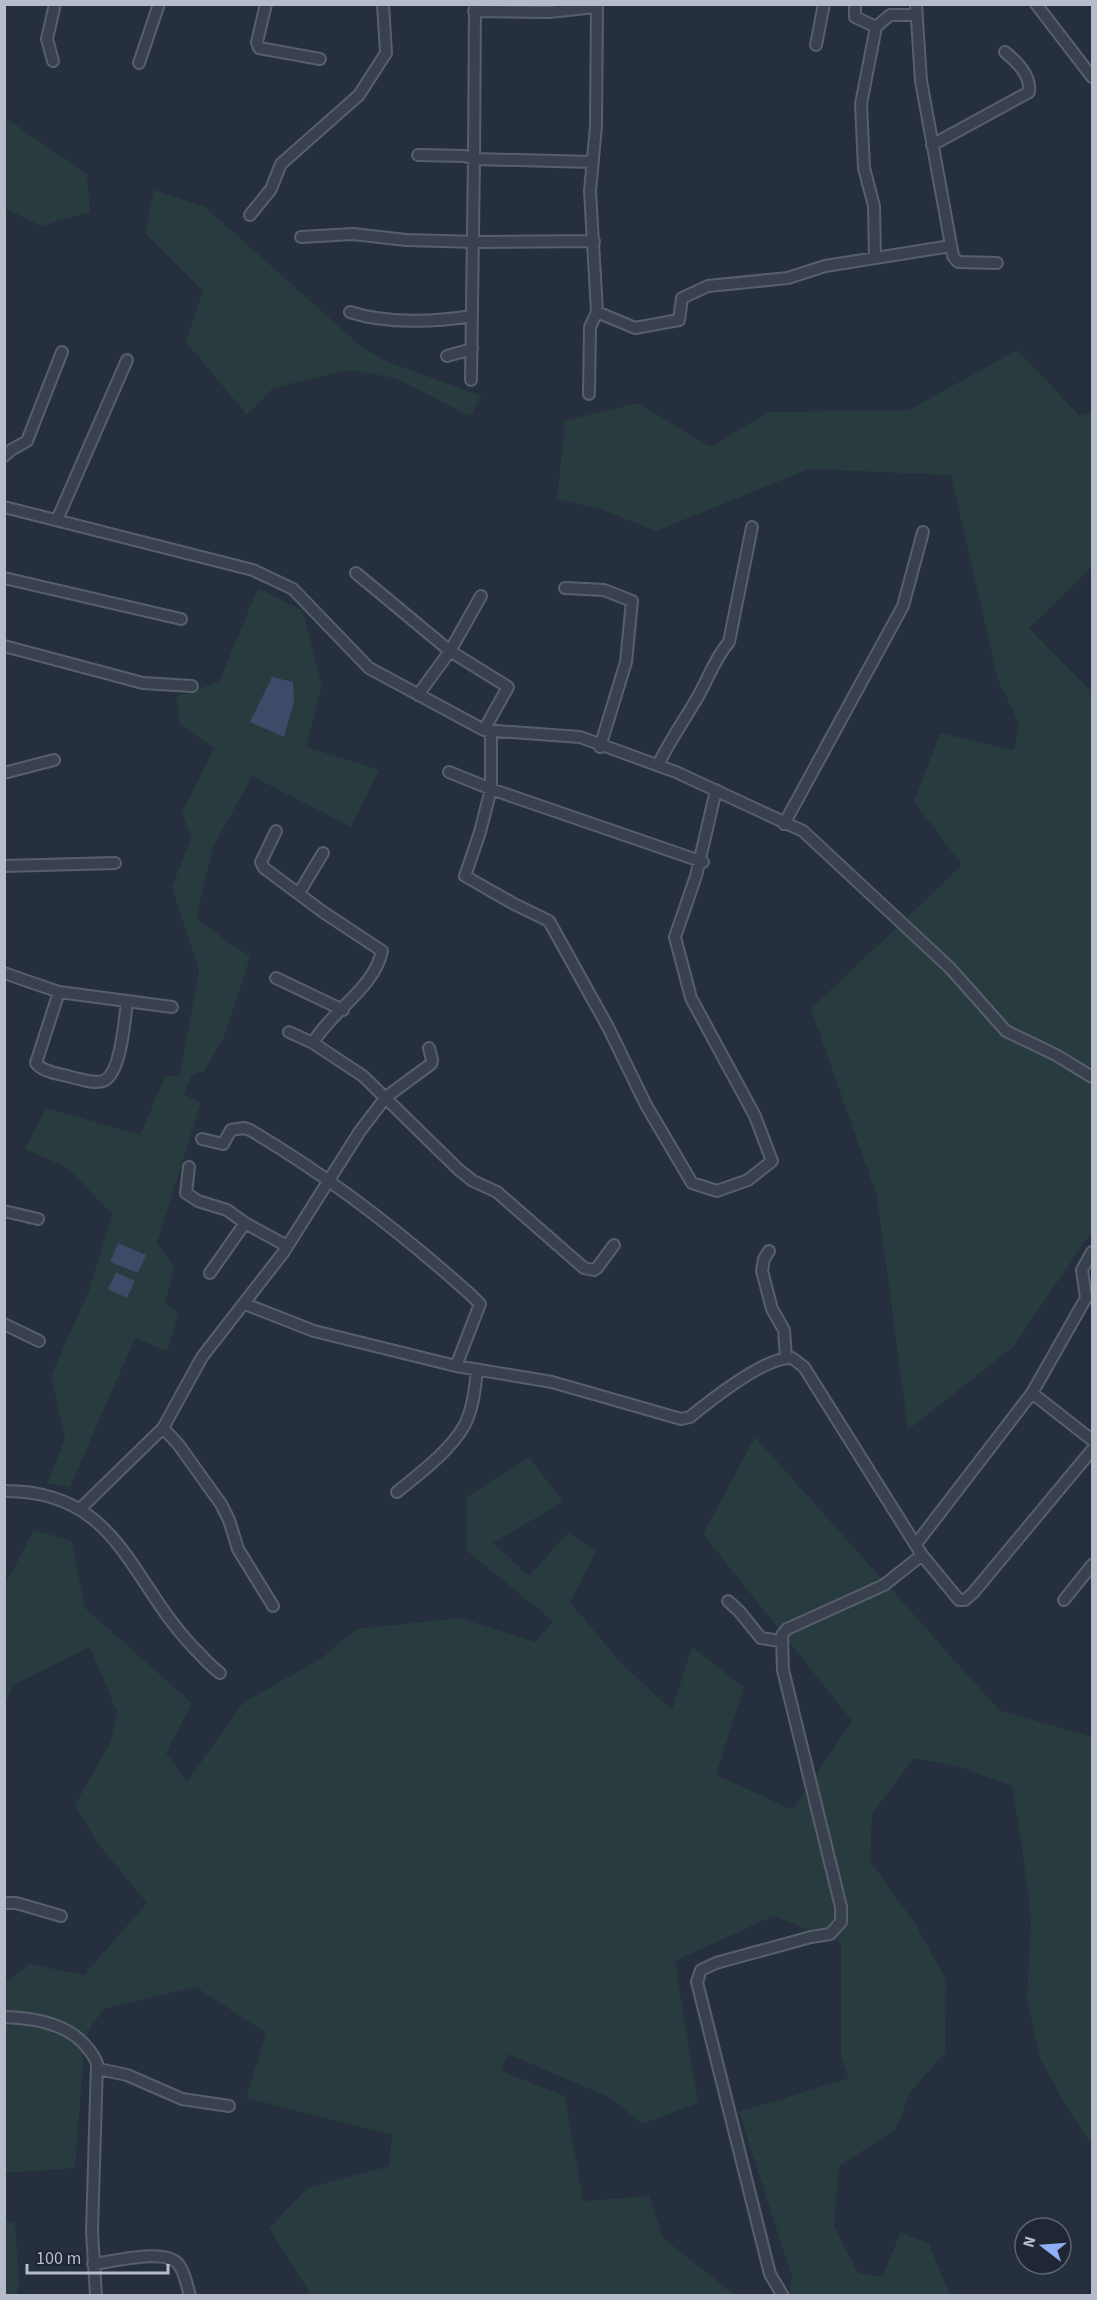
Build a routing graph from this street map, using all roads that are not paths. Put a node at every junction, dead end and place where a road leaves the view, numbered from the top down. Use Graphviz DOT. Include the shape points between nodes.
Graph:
graph roads {
  1 [pos="55,4"];
  2 [pos="159,4"];
  3 [pos="266,4"];
  4 [pos="383,4"];
  5 [pos="824,4"];
  6 [pos="855,4"];
  7 [pos="1036,4"];
  8 [pos="596,6"];
  9 [pos="474,8"];
  10 [pos="916,10"];
  11 [pos="876,27"];
  12 [pos="816,45"];
  13 [pos="1005,52"];
  14 [pos="320,59"];
  15 [pos="53,61"];
  16 [pos="139,63"];
  17 [pos="1092,77"];
  18 [pos="932,145"];
  19 [pos="418,155"];
  20 [pos="474,159"];
  21 [pos="592,162"];
  22 [pos="250,215"];
  23 [pos="301,237"];
  24 [pos="593,241"];
  25 [pos="474,242"];
  26 [pos="951,246"];
  27 [pos="875,258"];
  28 [pos="998,263"];
  29 [pos="350,312"];
  30 [pos="597,312"];
  31 [pos="472,316"];
  32 [pos="472,349"];
  33 [pos="62,352"];
  34 [pos="447,356"];
  35 [pos="127,360"];
  36 [pos="471,380"];
  37 [pos="589,394"];
  38 [pos="4,456"];
  39 [pos="4,507"];
  40 [pos="57,520"];
  41 [pos="752,527"];
  42 [pos="923,532"];
  43 [pos="356,573"];
  44 [pos="4,578"];
  45 [pos="565,588"];
  46 [pos="481,596"];
  47 [pos="181,619"];
  48 [pos="4,646"];
  49 [pos="450,651"];
  50 [pos="192,686"];
  51 [pos="418,695"];
  52 [pos="487,734"];
  53 [pos="600,746"];
  54 [pos="54,760"];
  55 [pos="658,765"];
  56 [pos="449,772"];
  57 [pos="4,773"];
  58 [pos="491,789"];
  59 [pos="716,790"];
  60 [pos="784,823"];
  61 [pos="276,831"];
  62 [pos="323,853"];
  63 [pos="701,861"];
  64 [pos="115,863"];
  65 [pos="4,866"];
  66 [pos="299,893"];
  67 [pos="4,973"];
  68 [pos="276,978"];
  69 [pos="59,992"];
  70 [pos="127,1001"];
  71 [pos="172,1007"];
  72 [pos="343,1010"];
  73 [pos="289,1032"];
  74 [pos="314,1043"];
  75 [pos="429,1048"];
  76 [pos="1092,1077"];
  77 [pos="386,1097"];
  78 [pos="202,1139"];
  79 [pos="189,1167"];
  80 [pos="327,1180"];
  81 [pos="4,1212"];
  82 [pos="38,1219"];
  83 [pos="245,1223"];
  84 [pos="614,1245"];
  85 [pos="287,1246"];
  86 [pos="769,1251"];
  87 [pos="1092,1252"];
  88 [pos="210,1273"];
  89 [pos="245,1304"];
  90 [pos="4,1324"];
  91 [pos="39,1341"];
  92 [pos="786,1357"];
  93 [pos="456,1366"];
  94 [pos="477,1370"];
  95 [pos="1032,1393"];
  96 [pos="162,1428"];
  97 [pos="1092,1440"];
  98 [pos="1092,1450"];
  99 [pos="4,1491"];
  100 [pos="397,1492"];
  101 [pos="80,1509"];
  102 [pos="916,1545"];
  103 [pos="922,1555"];
  104 [pos="1092,1564"];
  105 [pos="1064,1600"];
  106 [pos="728,1601"];
  107 [pos="273,1606"];
  108 [pos="780,1641"];
  109 [pos="220,1673"];
  110 [pos="4,1903"];
  111 [pos="61,1916"];
  112 [pos="4,2017"];
  113 [pos="99,2070"];
  114 [pos="229,2106"];
  115 [pos="93,2264"];
  116 [pos="96,2295"];
  117 [pos="190,2295"];
  118 [pos="783,2295"];
  1 -- 15 [label="street" via="48,39"];
  2 -- 16 [label="street"];
  3 -- 14 [label="street" via="259,48"];
  4 -- 22 [label="street" via="386,53 359,95 281,164 271,189"];
  5 -- 12 [label="street"];
  6 -- 11 [label="street" via="855,17"];
  7 -- 17 [label="street"];
  8 -- 9 [label="street" via="549,12"];
  8 -- 21 [label="street" via="596,126"];
  9 -- 20 [label="street"];
  10 -- 11 [label="street" via="890,15"];
  10 -- 18 [label="street" via="921,81"];
  11 -- 27 [label="street" via="861,104"];
  13 -- 18 [label="street" via="1022,67 1029,92"];
  18 -- 26 [label="street"];
  19 -- 20 [label="street"];
  20 -- 21 [label="street"];
  20 -- 25 [label="street"];
  21 -- 24 [label="street"];
  23 -- 25 [label="street" via="353,234"];
  24 -- 25 [label="street"];
  24 -- 30 [label="street"];
  25 -- 31 [label="street"];
  26 -- 27 [label="street"];
  26 -- 28 [label="street" via="958,262"];
  27 -- 30 [label="street" via="825,266 788,278 708,286 682,298 679,320 635,328"];
  29 -- 31 [label="street" via="368,318 444,320"];
  30 -- 37 [label="street" via="590,327"];
  31 -- 32 [label="street"];
  32 -- 34 [label="street"];
  32 -- 36 [label="street"];
  33 -- 38 [label="street" via="27,441"];
  35 -- 40 [label="street"];
  39 -- 40 [label="street"];
  40 -- 51 [label="street" via="253,570 293,589 369,668"];
  41 -- 55 [label="street" via="729,642"];
  42 -- 60 [label="street" via="903,606"];
  43 -- 49 [label="street"];
  44 -- 47 [label="street"];
  45 -- 53 [label="street" via="604,590 632,602 626,662"];
  46 -- 49 [label="street"];
  48 -- 50 [label="street" via="143,683"];
  49 -- 51 [label="street"];
  49 -- 52 [label="street" via="508,687"];
  51 -- 52 [label="street"];
  52 -- 53 [label="street" via="580,737"];
  52 -- 58 [label="street"];
  53 -- 55 [label="street"];
  54 -- 57 [label="street"];
  55 -- 59 [label="street"];
  56 -- 58 [label="street"];
  58 -- 63 [label="street"];
  58 -- 63 [label="street" via="465,876 549,921 608,1027 646,1106 692,1183 717,1191 748,1180 772,1161 755,1116 691,998 675,937"];
  59 -- 60 [label="street"];
  59 -- 63 [label="street"];
  60 -- 76 [label="street" via="803,831 950,968 1006,1031"];
  61 -- 66 [label="street" via="262,865"];
  62 -- 66 [label="street"];
  64 -- 65 [label="street"];
  66 -- 72 [label="street" via="382,951 370,975"];
  67 -- 69 [label="street"];
  68 -- 72 [label="street"];
  69 -- 70 [label="street"];
  69 -- 70 [label="street" via="36,1063 44,1069 90,1081 105,1081 113,1070"];
  70 -- 71 [label="street"];
  72 -- 74 [label="street"];
  73 -- 74 [label="street"];
  74 -- 77 [label="street"];
  75 -- 77 [label="street" via="432,1060 428,1068"];
  77 -- 80 [label="street"];
  77 -- 84 [label="street" via="459,1170 497,1192 584,1268 597,1268"];
  78 -- 80 [label="street" via="223,1144 231,1130 244,1128"];
  79 -- 83 [label="street" via="186,1192 198,1201 227,1210"];
  80 -- 85 [label="street"];
  80 -- 93 [label="street" via="403,1237 480,1304"];
  81 -- 82 [label="street"];
  83 -- 85 [label="street"];
  83 -- 88 [label="street"];
  85 -- 89 [label="street"];
  86 -- 92 [label="street" via="762,1271 772,1309 784,1330"];
  87 -- 95 [label="street" via="1082,1270 1086,1298"];
  89 -- 93 [label="street" via="314,1331"];
  89 -- 96 [label="street" via="202,1357"];
  90 -- 91 [label="street"];
  92 -- 94 [label="street" via="737,1381 685,1419 552,1382"];
  92 -- 102 [label="street" via="804,1367"];
  93 -- 94 [label="street"];
  94 -- 100 [label="street" via="465,1425 436,1458"];
  95 -- 97 [label="street"];
  95 -- 102 [label="street"];
  96 -- 101 [label="street"];
  96 -- 107 [label="street" via="221,1504 238,1549"];
  98 -- 103 [label="street" via="965,1600 959,1600"];
  99 -- 101 [label="street" via="34,1492"];
  101 -- 109 [label="street" via="112,1536 174,1625"];
  102 -- 103 [label="street"];
  103 -- 108 [label="street" via="884,1585 787,1629"];
  104 -- 105 [label="street"];
  106 -- 108 [label="street" via="761,1638"];
  108 -- 118 [label="street" via="783,1670 841,1906 841,1922 830,1934 716,1963 701,1970 697,1982 770,2274"];
  110 -- 111 [label="street"];
  112 -- 113 [label="street" via="30,2018 58,2026 87,2048"];
  113 -- 114 [label="street" via="127,2075 182,2099"];
  113 -- 115 [label="street"];
  115 -- 116 [label="street"];
  115 -- 117 [label="street" via="167,2257 181,2266"];
}
